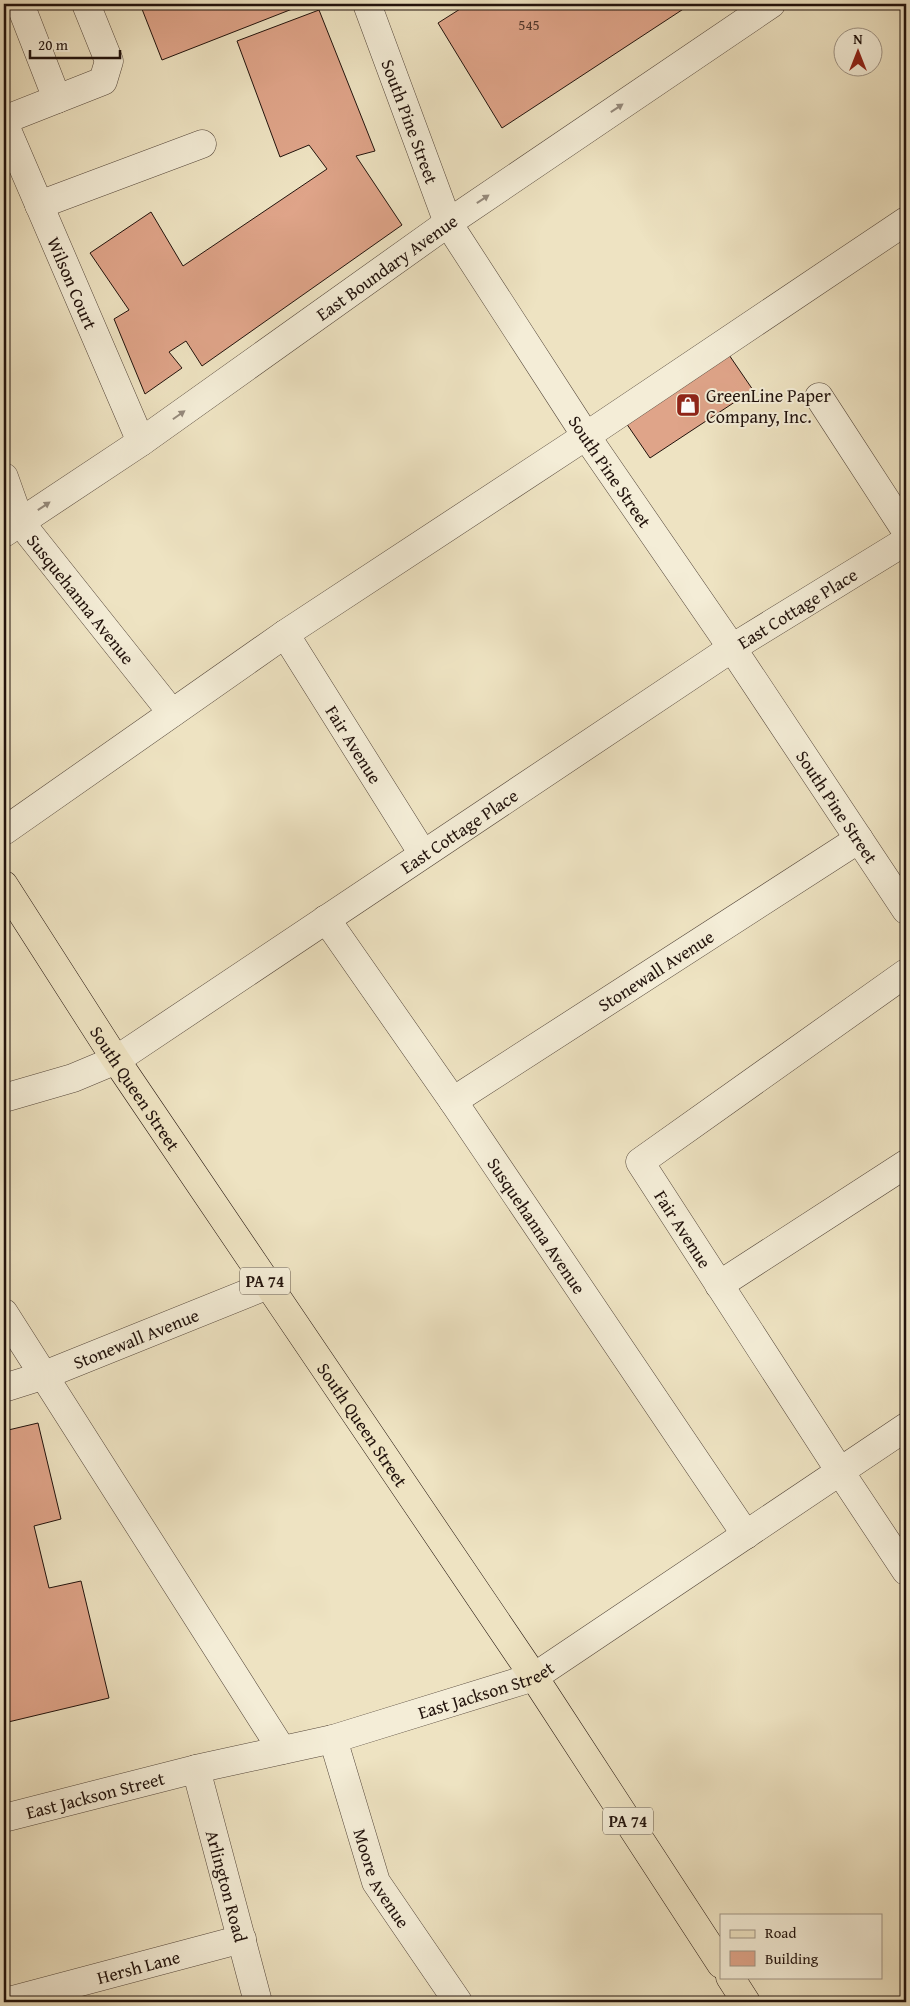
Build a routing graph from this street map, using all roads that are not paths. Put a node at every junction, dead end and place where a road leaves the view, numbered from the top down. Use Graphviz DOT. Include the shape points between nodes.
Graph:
graph roads {
  1 [pos="20,4"];
  2 [pos="86,4"];
  3 [pos="367,4"];
  4 [pos="771,4"];
  5 [pos="57,99"];
  6 [pos="4,122"];
  7 [pos="202,144"];
  8 [pos="39,204"];
  9 [pos="906,221"];
  10 [pos="448,223"];
  11 [pos="819,397"];
  12 [pos="586,436"];
  13 [pos="141,442"];
  14 [pos="4,477"];
  15 [pos="12,528"];
  16 [pos="906,531"];
  17 [pos="906,542"];
  18 [pos="285,634"];
  19 [pos="732,648"];
  20 [pos="172,713"];
  21 [pos="4,831"];
  22 [pos="858,839"];
  23 [pos="423,854"];
  24 [pos="4,885"];
  25 [pos="906,910"];
  26 [pos="326,919"];
  27 [pos="906,973"];
  28 [pos="116,1060"];
  29 [pos="4,1098"];
  30 [pos="453,1101"];
  31 [pos="906,1164"];
  32 [pos="268,1285"];
  33 [pos="719,1285"];
  34 [pos="4,1313"];
  35 [pos="42,1376"];
  36 [pos="4,1388"];
  37 [pos="906,1427"];
  38 [pos="840,1473"];
  39 [pos="746,1535"];
  40 [pos="906,1571"];
  41 [pos="534,1678"];
  42 [pos="333,1739"];
  43 [pos="282,1750"];
  44 [pos="196,1769"];
  45 [pos="4,1818"];
  46 [pos="242,1938"];
  47 [pos="720,1962"];
  48 [pos="731,1978"];
  49 [pos="5,2002"];
  50 [pos="258,2002"];
  51 [pos="458,2002"];
  52 [pos="746,2002"];
  1 -- 5 [label="street"];
  2 -- 5 [label="street" via="109,61 103,81"];
  3 -- 10 [label="street, South Pine Street"];
  10 -- 4 [label="street, East Boundary Avenue, one-way"];
  5 -- 6 [label="street"];
  6 -- 8 [label="street, Wilson Court"];
  7 -- 8 [label="street"];
  8 -- 13 [label="street, Wilson Court"];
  9 -- 12 [label="street"];
  10 -- 12 [label="street, South Pine Street"];
  13 -- 10 [label="street, East Boundary Avenue, one-way"];
  11 -- 16 [label="street"];
  12 -- 18 [label="street"];
  12 -- 19 [label="street, South Pine Street"];
  15 -- 13 [label="street, East Boundary Avenue, one-way"];
  14 -- 15 [label="street, Susquehanna Avenue"];
  15 -- 20 [label="street, Susquehanna Avenue"];
  17 -- 19 [label="street, East Cottage Place"];
  18 -- 20 [label="street"];
  18 -- 23 [label="street, Fair Avenue"];
  19 -- 22 [label="street, South Pine Street"];
  19 -- 23 [label="street, East Cottage Place"];
  20 -- 21 [label="street"];
  22 -- 25 [label="street, South Pine Street"];
  22 -- 30 [label="street, Stonewall Avenue"];
  23 -- 26 [label="street, East Cottage Place"];
  24 -- 28 [label="main road, South Queen Street / PA 74"];
  26 -- 28 [label="street, East Cottage Place"];
  26 -- 30 [label="street, Susquehanna Avenue"];
  27 -- 33 [label="street, Fair Avenue" via="640,1162"];
  28 -- 29 [label="street, East Cottage Place" via="73,1078"];
  28 -- 32 [label="main road, South Queen Street / PA 74"];
  30 -- 39 [label="street, Susquehanna Avenue"];
  31 -- 33 [label="street"];
  32 -- 35 [label="street, Stonewall Avenue"];
  32 -- 41 [label="main road, South Queen Street / PA 74"];
  33 -- 38 [label="street, Fair Avenue"];
  34 -- 35 [label="street"];
  35 -- 36 [label="street, Stonewall Avenue"];
  35 -- 43 [label="street"];
  37 -- 38 [label="street, East Jackson Street"];
  38 -- 39 [label="street, East Jackson Street"];
  38 -- 40 [label="street, Fair Avenue"];
  39 -- 41 [label="street, East Jackson Street"];
  41 -- 42 [label="street, East Jackson Street"];
  41 -- 47 [label="main road, South Queen Street / PA 74"];
  42 -- 43 [label="street, East Jackson Street"];
  42 -- 51 [label="street, Moore Avenue" via="376,1882"];
  43 -- 44 [label="street, East Jackson Street"];
  44 -- 45 [label="street, East Jackson Street"];
  44 -- 46 [label="street, Arlington Road"];
  46 -- 49 [label="street, Hersh Lane"];
  46 -- 50 [label="street, Arlington Road"];
  48 -- 52 [label="main road"];
}
